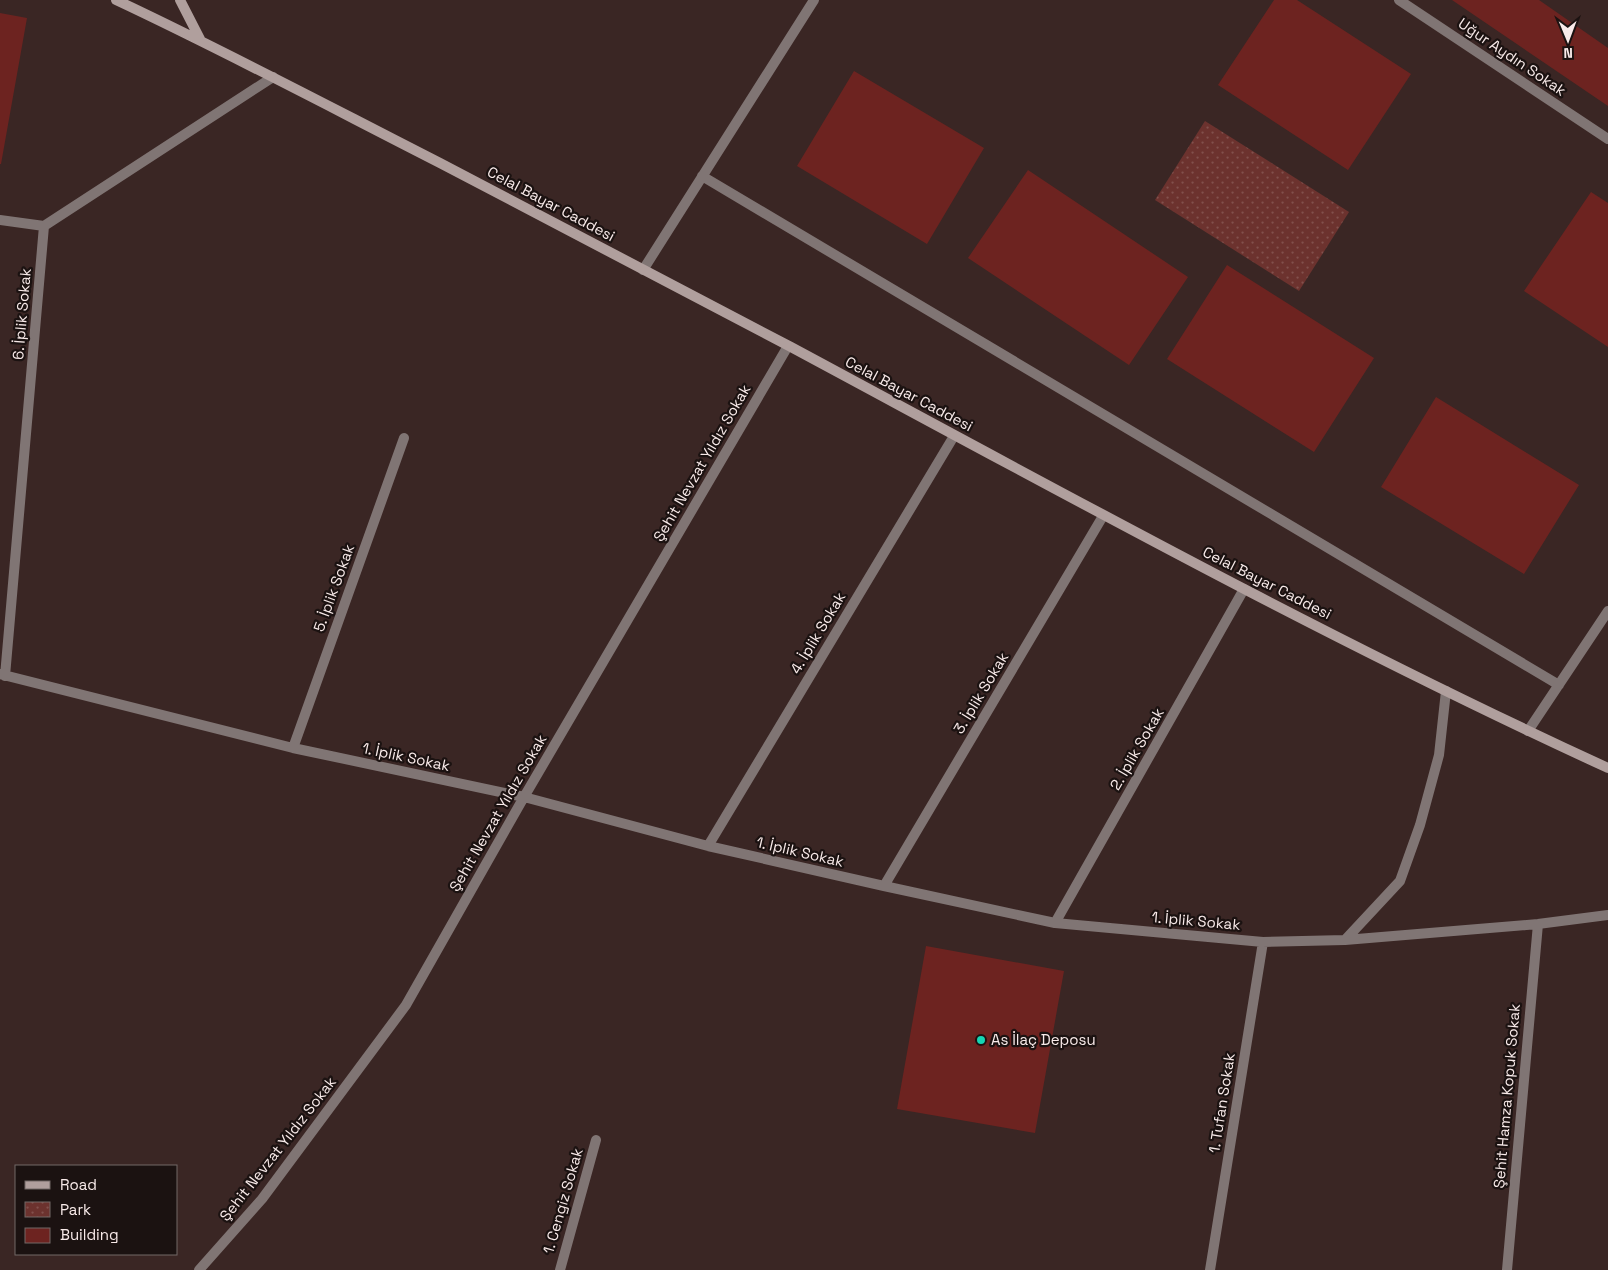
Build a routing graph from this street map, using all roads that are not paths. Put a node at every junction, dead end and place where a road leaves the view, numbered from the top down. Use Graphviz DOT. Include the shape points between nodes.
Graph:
graph roads {
  1 [pos="116,0"];
  2 [pos="180,0"];
  3 [pos="814,0"];
  4 [pos="1399,0"];
  5 [pos="200,39"];
  6 [pos="273,77"];
  7 [pos="1608,139"];
  8 [pos="702,176"];
  9 [pos="0,220"];
  10 [pos="44,226"];
  11 [pos="643,270"];
  12 [pos="788,346"];
  13 [pos="954,436"];
  14 [pos="404,438"];
  15 [pos="1103,516"];
  16 [pos="1244,589"];
  17 [pos="1608,611"];
  18 [pos="3,675"];
  19 [pos="1559,685"];
  20 [pos="1446,691"];
  21 [pos="1528,731"];
  22 [pos="293,748"];
  23 [pos="1608,768"];
  24 [pos="524,797"];
  25 [pos="708,846"];
  26 [pos="884,886"];
  27 [pos="1608,915"];
  28 [pos="1055,923"];
  29 [pos="1538,924"];
  30 [pos="1345,940"];
  31 [pos="1263,942"];
  32 [pos="596,1140"];
  33 [pos="199,1270"];
  34 [pos="560,1270"];
  35 [pos="1210,1270"];
  36 [pos="1507,1270"];
  1 -- 5 [label="main road, Celal Bayar Caddesi"];
  2 -- 5 [label="main road"];
  3 -- 8 [label="street"];
  4 -- 7 [label="street, Uğur Aydın Sokak"];
  5 -- 6 [label="main road, Celal Bayar Caddesi"];
  6 -- 10 [label="street"];
  6 -- 11 [label="main road, Celal Bayar Caddesi"];
  8 -- 11 [label="street"];
  8 -- 19 [label="street"];
  9 -- 10 [label="street"];
  10 -- 18 [label="street, 6. İplik Sokak"];
  11 -- 12 [label="main road, Celal Bayar Caddesi"];
  12 -- 13 [label="main road, Celal Bayar Caddesi"];
  12 -- 24 [label="street, Şehit Nevzat Yıldız Sokak"];
  13 -- 15 [label="main road, Celal Bayar Caddesi"];
  13 -- 25 [label="street, 4. İplik Sokak"];
  14 -- 22 [label="street, 5. İplik Sokak"];
  15 -- 16 [label="main road, Celal Bayar Caddesi"];
  15 -- 26 [label="street, 3. İplik Sokak"];
  16 -- 20 [label="main road, Celal Bayar Caddesi"];
  16 -- 28 [label="street, 2. İplik Sokak"];
  17 -- 19 [label="street"];
  18 -- 22 [label="street, 1. İplik Sokak"];
  19 -- 21 [label="street"];
  20 -- 21 [label="main road, Celal Bayar Caddesi"];
  20 -- 30 [label="street" via="1439,755 1420,825 1400,881"];
  21 -- 23 [label="main road, Celal Bayar Caddesi"];
  22 -- 24 [label="street, 1. İplik Sokak"];
  24 -- 25 [label="street, 1. İplik Sokak"];
  24 -- 33 [label="street, Şehit Nevzat Yıldız Sokak" via="406,1005 262,1199"];
  25 -- 26 [label="street, 1. İplik Sokak"];
  26 -- 28 [label="street, 1. İplik Sokak"];
  27 -- 29 [label="street, 1. İplik Sokak"];
  28 -- 31 [label="street, 1. İplik Sokak"];
  29 -- 30 [label="street, 1. İplik Sokak"];
  29 -- 36 [label="street, Şehit Hamza Kopuk Sokak"];
  30 -- 31 [label="street, 1. İplik Sokak"];
  31 -- 35 [label="street, 1. Tufan Sokak"];
  32 -- 34 [label="street, 1. Cengiz Sokak"];
}
